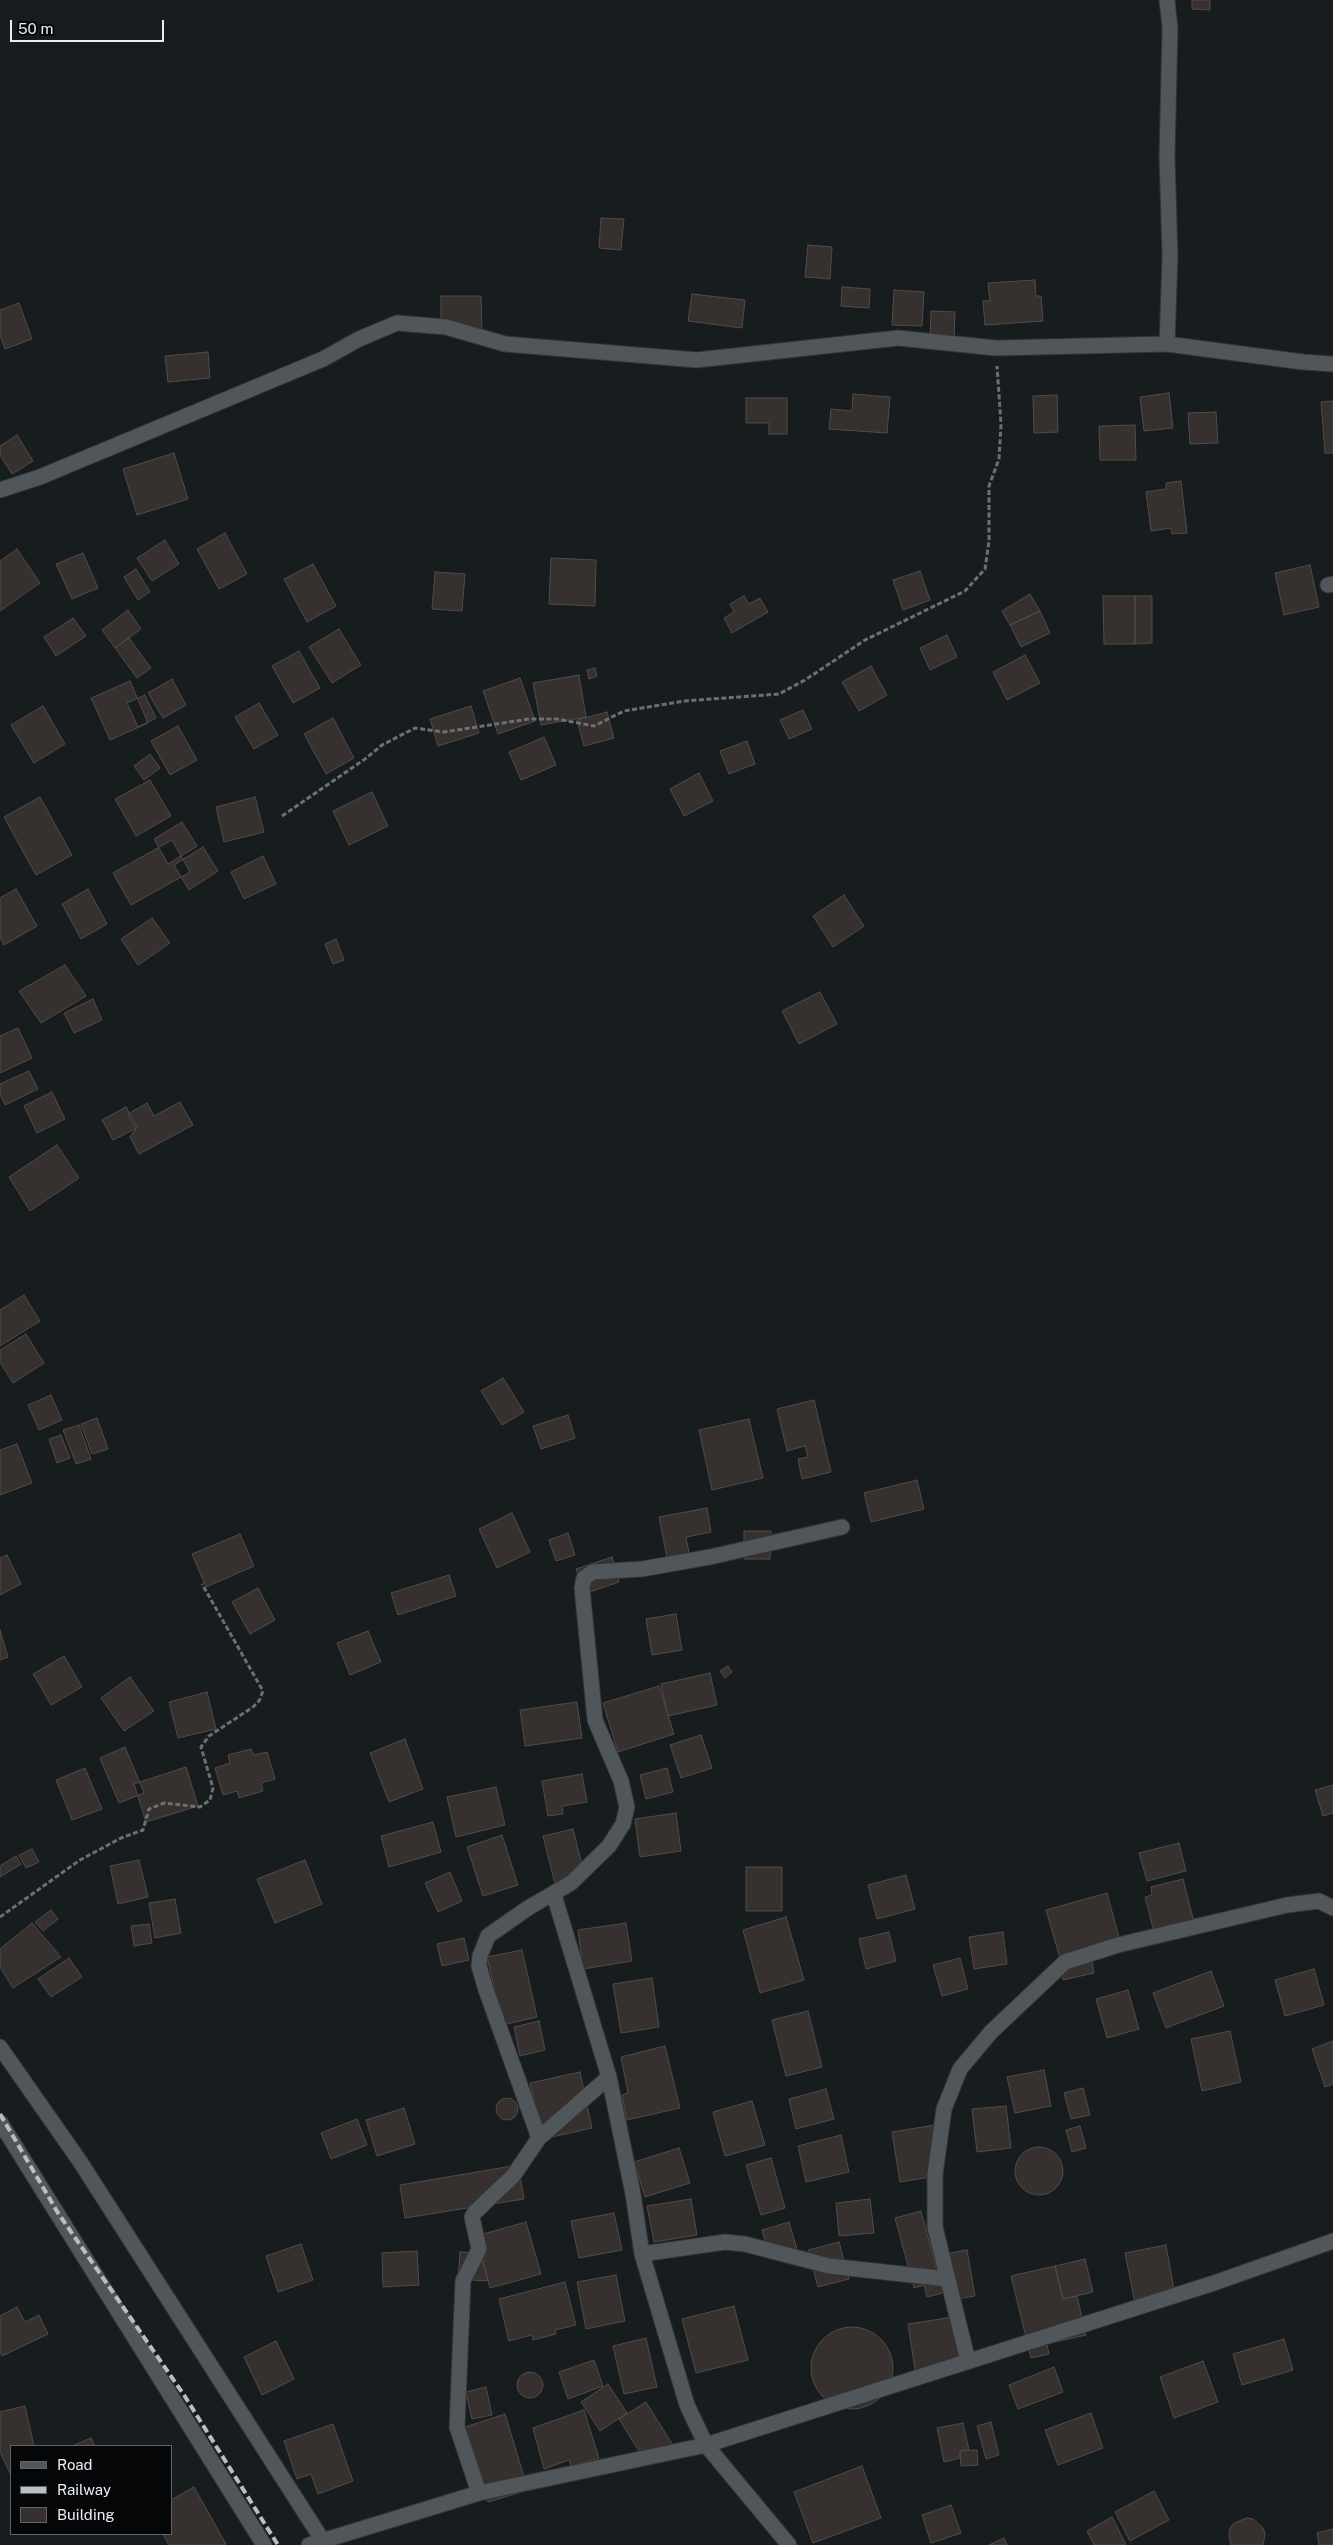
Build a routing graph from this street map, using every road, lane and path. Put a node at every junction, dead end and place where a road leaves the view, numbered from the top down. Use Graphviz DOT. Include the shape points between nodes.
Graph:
graph roads {
  1 [pos="1167,0"];
  2 [pos="1167,344"];
  3 [pos="996,348"];
  4 [pos="1333,364"];
  5 [pos="0,490"];
  6 [pos="282,816"];
  7 [pos="842,1527"];
  8 [pos="202,1584"];
  9 [pos="554,1895"];
  10 [pos="1333,1908"];
  11 [pos="0,1916"];
  12 [pos="0,2047"];
  13 [pos="610,2077"];
  14 [pos="0,2122"];
  15 [pos="539,2138"];
  16 [pos="1333,2241"];
  17 [pos="642,2254"];
  18 [pos="948,2279"];
  19 [pos="968,2361"];
  20 [pos="706,2445"];
  21 [pos="480,2493"];
  22 [pos="316,2543"];
  23 [pos="264,2545"];
  24 [pos="789,2545"];
  1 -- 2 [label="street" via="1170,28"];
  2 -- 3 [label="street"];
  2 -- 4 [label="street"];
  3 -- 5 [label="street" via="898,338 697,360 505,344 446,327 397,323 359,338 323,359 40,477"];
  3 -- 6 [label="path" via="1000,432 999,458 989,486 989,541 984,569 965,591 865,640 806,680 779,694 684,701 624,711 594,726 557,719 529,719 444,732 415,728 382,745"];
  7 -- 9 [label="street" via="710,1557 642,1569 593,1572 584,1578 582,1588 595,1720 621,1781 627,1807 623,1824 609,1846"];
  8 -- 11 [label="path" via="263,1691 253,1707 209,1736 201,1747 213,1788 210,1800 200,1807 164,1803 149,1809 143,1830 80,1860"];
  9 -- 13 [label="street"];
  9 -- 15 [label="street" via="528,1908 488,1936 479,1966"];
  10 -- 18 [label="street" via="1319,1901 1287,1905 1118,1945 1064,1962 998,2026 960,2069 944,2109 935,2174 935,2228"];
  12 -- 22 [label="street" via="81,2163"];
  13 -- 15 [label="street"];
  13 -- 17 [label="street"];
  14 -- 23 [label="street"];
  15 -- 21 [label="street" via="513,2176 472,2217 479,2249 463,2281 457,2427"];
  16 -- 19 [label="street" via="1214,2283"];
  17 -- 18 [label="street" via="698,2244 732,2242 829,2266"];
  17 -- 20 [label="street" via="687,2405"];
  18 -- 19 [label="street"];
  19 -- 20 [label="street"];
  20 -- 21 [label="street"];
  20 -- 24 [label="street"];
  21 -- 22 [label="street"];
}
